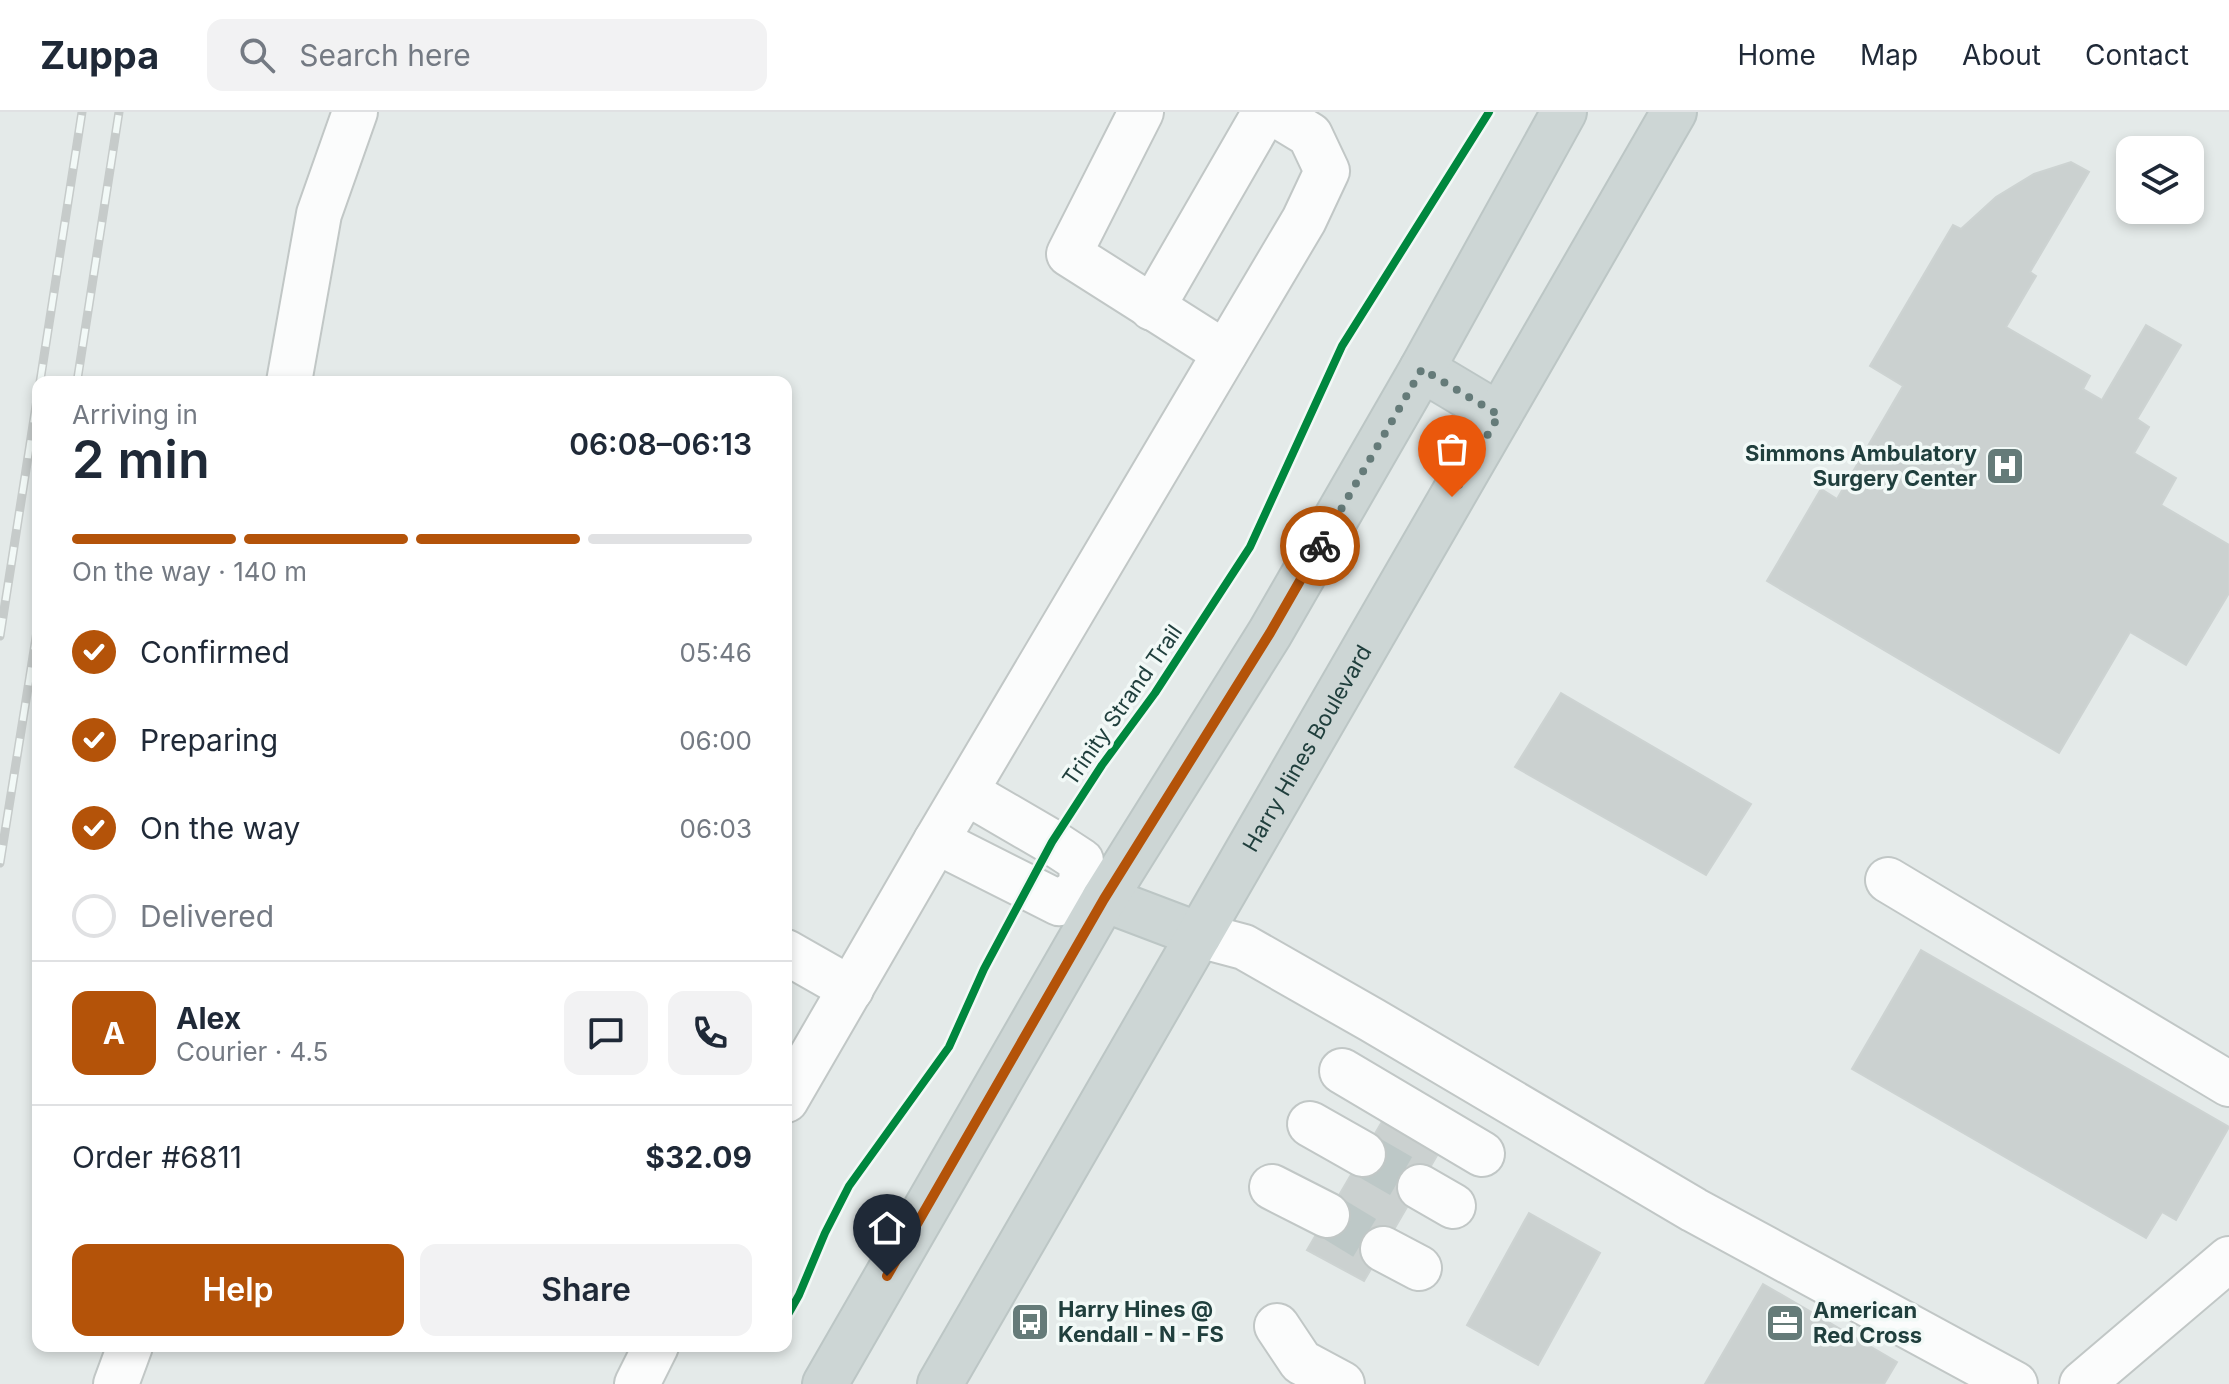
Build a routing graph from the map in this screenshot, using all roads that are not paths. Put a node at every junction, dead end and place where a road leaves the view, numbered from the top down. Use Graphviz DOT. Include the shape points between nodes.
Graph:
graph roads {
  1 [pos="355,112"];
  2 [pos="1141,112"];
  3 [pos="1265,112"];
  4 [pos="1272,112"];
  5 [pos="1564,112"];
  6 [pos="1674,115"];
  7 [pos="1152,308"];
  8 [pos="1225,353"];
  9 [pos="1422,369"];
  10 [pos="290,376"];
  11 [pos="1499,415"];
  12 [pos="966,792"];
  13 [pos="936,841"];
  14 [pos="1888,880"];
  15 [pos="1093,893"];
  16 [pos="1199,935"];
  17 [pos="792,955"];
  18 [pos="851,989"];
  19 [pos="1342,1071"];
  20 [pos="2229,1084"];
  21 [pos="792,1090"];
  22 [pos="1310,1124"];
  23 [pos="1363,1154"];
  24 [pos="1482,1154"];
  25 [pos="1272,1187"];
  26 [pos="1327,1215"];
  27 [pos="2229,1259"];
  28 [pos="1277,1326"];
  29 [pos="128,1352"];
  30 [pos="653,1352"];
  31 [pos="116,1384"];
  32 [pos="637,1384"];
  33 [pos="825,1384"];
  34 [pos="940,1384"];
  35 [pos="1342,1384"];
  36 [pos="2015,1384"];
  37 [pos="2082,1384"];
  1 -- 10 [label="lane" via="319,214"];
  2 -- 7 [label="lane" via="1069,254"];
  3 -- 7 [label="lane"];
  4 -- 8 [label="lane" via="1310,135 1327,171"];
  5 -- 9 [label="main road"];
  6 -- 11 [label="main road, Harry Hines Boulevard"];
  7 -- 8 [label="lane"];
  8 -- 12 [label="lane"];
  9 -- 11 [label="main road"];
  9 -- 15 [label="main road" via="1270,633"];
  11 -- 16 [label="main road, Harry Hines Boulevard"];
  12 -- 13 [label="lane"];
  12 -- 15 [label="lane" via="1081,861"];
  13 -- 15 [label="lane" via="1059,903"];
  13 -- 18 [label="lane"];
  14 -- 20 [label="lane"];
  15 -- 16 [label="main road"];
  15 -- 33 [label="main road"];
  16 -- 34 [label="main road, Harry Hines Boulevard"];
  16 -- 36 [label="lane" via="1244,947 1694,1210"];
  17 -- 18 [label="lane"];
  18 -- 21 [label="lane"];
  19 -- 24 [label="lane"];
  22 -- 23 [label="lane"];
  25 -- 26 [label="lane"];
  27 -- 37 [label="lane"];
  28 -- 35 [label="lane" via="1301,1362"];
  29 -- 31 [label="lane"];
  30 -- 32 [label="lane"];
}
